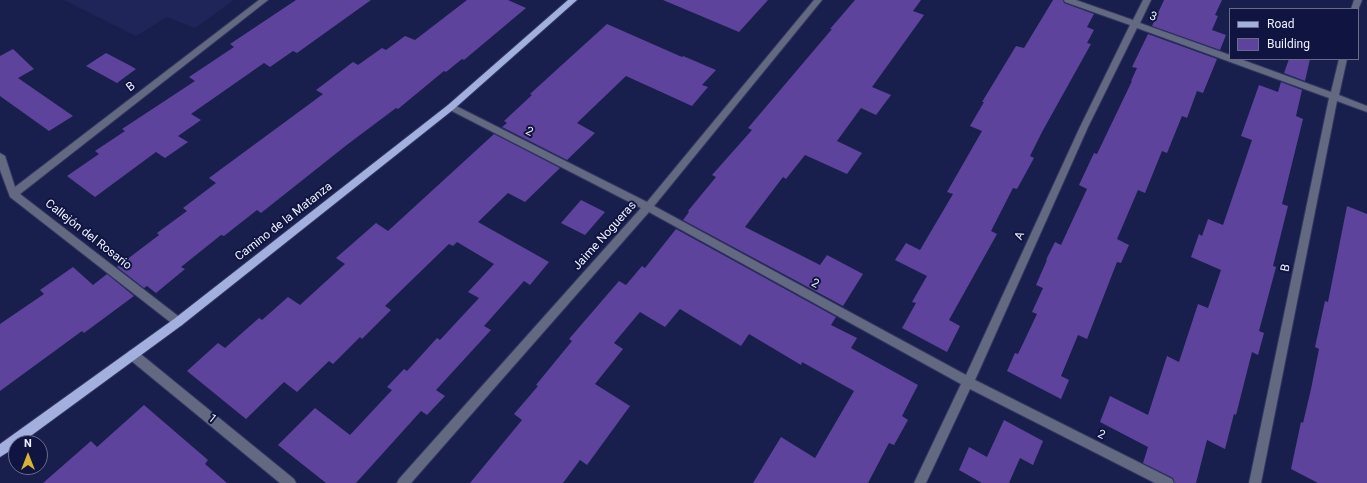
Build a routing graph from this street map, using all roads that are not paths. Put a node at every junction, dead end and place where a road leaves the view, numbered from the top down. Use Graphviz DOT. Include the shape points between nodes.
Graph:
graph roads {
  1 [pos="264,0"];
  2 [pos="573,0"];
  3 [pos="818,0"];
  4 [pos="1068,0"];
  5 [pos="1146,0"];
  6 [pos="1136,23"];
  7 [pos="1229,58"];
  8 [pos="1234,60"];
  9 [pos="1343,60"];
  10 [pos="1334,97"];
  11 [pos="451,107"];
  12 [pos="1367,109"];
  13 [pos="0,156"];
  14 [pos="13,194"];
  15 [pos="648,207"];
  16 [pos="178,322"];
  17 [pos="133,355"];
  18 [pos="968,382"];
  19 [pos="0,451"];
  20 [pos="290,483"];
  21 [pos="404,483"];
  22 [pos="920,483"];
  23 [pos="1168,483"];
  24 [pos="1255,483"];
  1 -- 14 [label="street, B"];
  2 -- 11 [label="main road, Camino de la Matanza"];
  3 -- 15 [label="street, Jaime Nogueras"];
  4 -- 6 [label="street, 3"];
  5 -- 6 [label="street, A"];
  6 -- 7 [label="street, 3"];
  6 -- 18 [label="street, A" via="1084,128"];
  8 -- 10 [label="street, 3"];
  9 -- 10 [label="street, B"];
  10 -- 12 [label="street, 3"];
  10 -- 24 [label="street, B"];
  11 -- 15 [label="street, 2"];
  11 -- 16 [label="main road, Camino de la Matanza"];
  13 -- 14 [label="street"];
  14 -- 16 [label="street, Callejón del Rosario"];
  15 -- 18 [label="street, 2"];
  15 -- 21 [label="street, Jaime Nogueras"];
  16 -- 17 [label="main road, Camino de la Matanza"];
  17 -- 19 [label="main road, Camino de la Matanza"];
  17 -- 20 [label="street, 1"];
  18 -- 22 [label="street, A"];
  18 -- 23 [label="street, 2"];
}
